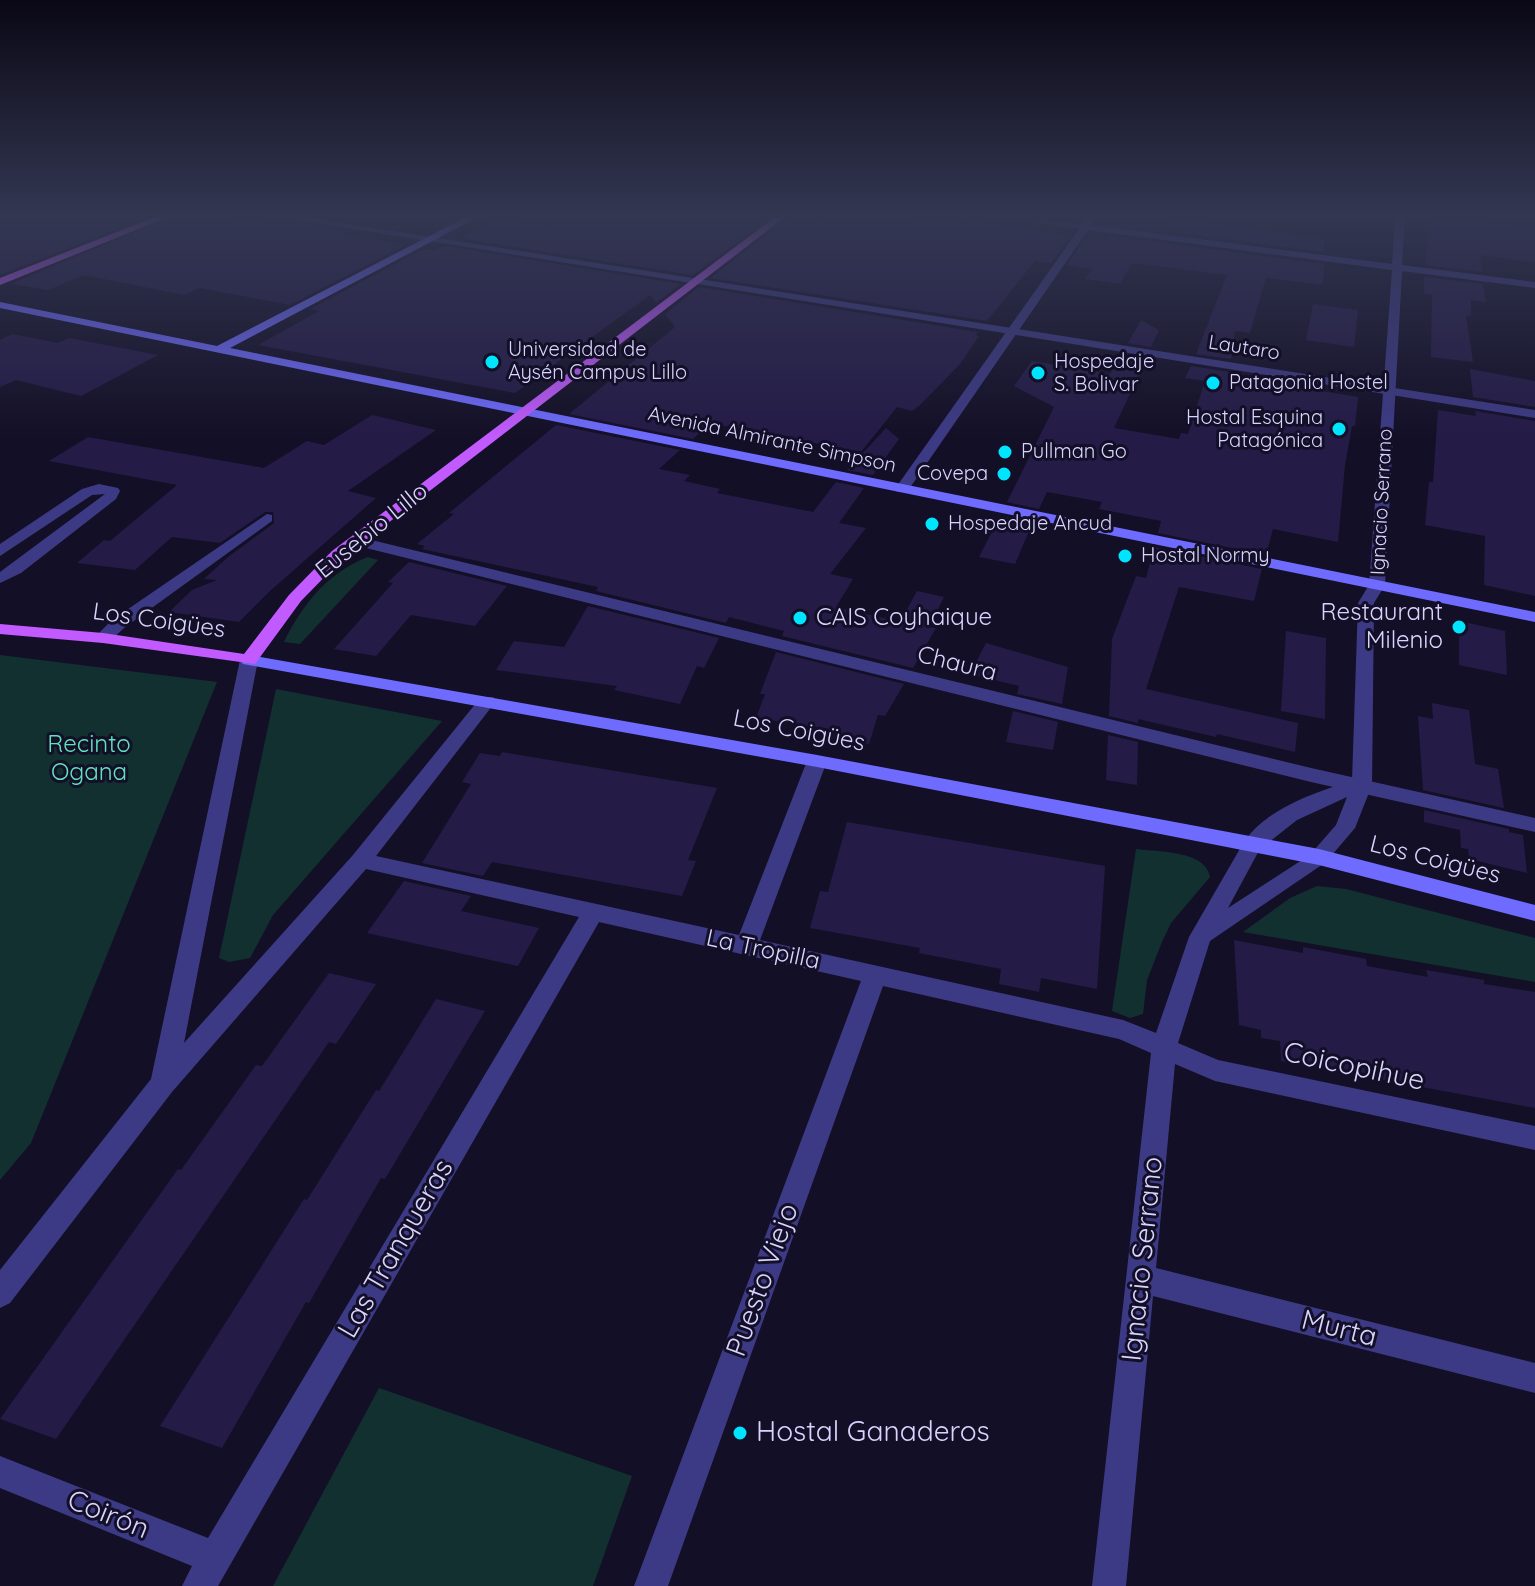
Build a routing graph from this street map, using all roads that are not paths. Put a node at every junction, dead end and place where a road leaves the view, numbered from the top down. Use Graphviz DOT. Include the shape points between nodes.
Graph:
graph roads {
  1 [pos="332,291"];
  2 [pos="684,291"];
  3 [pos="753,291"];
  4 [pos="1041,291"];
  5 [pos="1395,291"];
  6 [pos="0,305"];
  7 [pos="1013,332"];
  8 [pos="220,349"];
  9 [pos="1389,391"];
  10 [pos="526,412"];
  11 [pos="1535,414"];
  12 [pos="902,489"];
  13 [pos="267,518"];
  14 [pos="355,541"];
  15 [pos="0,551"];
  16 [pos="0,578"];
  17 [pos="1377,585"];
  18 [pos="1535,617"];
  19 [pos="0,623"];
  20 [pos="0,629"];
  21 [pos="47,632"];
  22 [pos="103,638"];
  23 [pos="249,660"];
  24 [pos="487,701"];
  25 [pos="817,761"];
  26 [pos="1362,785"];
  27 [pos="1535,825"];
  28 [pos="1252,845"];
  29 [pos="1319,857"];
  30 [pos="361,860"];
  31 [pos="593,912"];
  32 [pos="1535,913"];
  33 [pos="1200,937"];
  34 [pos="746,947"];
  35 [pos="875,975"];
  36 [pos="1164,1047"];
  37 [pos="163,1084"];
  38 [pos="1535,1138"];
  39 [pos="1142,1279"];
  40 [pos="0,1293"];
  41 [pos="1535,1378"];
  42 [pos="0,1472"];
  43 [pos="207,1572"];
  44 [pos="651,1586"];
  45 [pos="1109,1586"];
  1 -- 8 [label="main road"];
  2 -- 10 [label="main road, Eusebio Lillo"];
  3 -- 7 [label="street, Lautaro"];
  4 -- 7 [label="street"];
  5 -- 9 [label="street, Ignacio Serrano"];
  6 -- 8 [label="main road, Avenida Almirante Simpson"];
  7 -- 9 [label="street, Lautaro"];
  7 -- 12 [label="street"];
  8 -- 10 [label="main road, Avenida Almirante Simpson"];
  9 -- 11 [label="street, Lautaro"];
  9 -- 17 [label="street, Ignacio Serrano"];
  10 -- 12 [label="main road, Avenida Almirante Simpson"];
  10 -- 14 [label="main road, Eusebio Lillo"];
  12 -- 17 [label="main road, Avenida Almirante Simpson"];
  13 -- 22 [label="street"];
  14 -- 23 [label="main road, Eusebio Lillo" via="308,583"];
  14 -- 26 [label="street, Chaura"];
  15 -- 16 [label="street" via="87,492 113,491"];
  17 -- 18 [label="main road, Avenida Almirante Simpson"];
  17 -- 26 [label="street, Ignacio Serrano" via="1366,603"];
  19 -- 21 [label="main road, Los Coigües"];
  20 -- 21 [label="main road, Los Coigües"];
  21 -- 22 [label="main road, Los Coigües"];
  22 -- 23 [label="main road, Los Coigües"];
  23 -- 24 [label="main road, Los Coigües"];
  23 -- 37 [label="street, Eusebio Lillo"];
  24 -- 25 [label="main road, Los Coigües"];
  24 -- 30 [label="street, Eusebio Lillo"];
  25 -- 28 [label="main road, Los Coigües"];
  25 -- 34 [label="street"];
  26 -- 27 [label="street, Chaura"];
  26 -- 28 [label="street, Ignacio Serrano" via="1280,819"];
  26 -- 29 [label="street, Ignacio Serrano" via="1345,828"];
  28 -- 29 [label="main road, Los Coigües"];
  28 -- 33 [label="street, Ignacio Serrano"];
  29 -- 32 [label="main road, Los Coigües"];
  29 -- 33 [label="street, Ignacio Serrano"];
  30 -- 31 [label="street, La Tropilla"];
  30 -- 37 [label="street, Eusebio Lillo"];
  31 -- 34 [label="street, La Tropilla"];
  31 -- 43 [label="street, Las Tranqueras"];
  33 -- 36 [label="street, Ignacio Serrano"];
  34 -- 35 [label="street, La Tropilla"];
  35 -- 36 [label="street, La Tropilla" via="1123,1030"];
  35 -- 44 [label="street, Puesto Viejo"];
  36 -- 38 [label="street, Coicopihue" via="1215,1070"];
  36 -- 39 [label="street, Ignacio Serrano"];
  37 -- 40 [label="street, Eusebio Lillo"];
  39 -- 41 [label="street, Murta"];
  39 -- 45 [label="street, Ignacio Serrano"];
  42 -- 43 [label="street, Coirón"];
}
